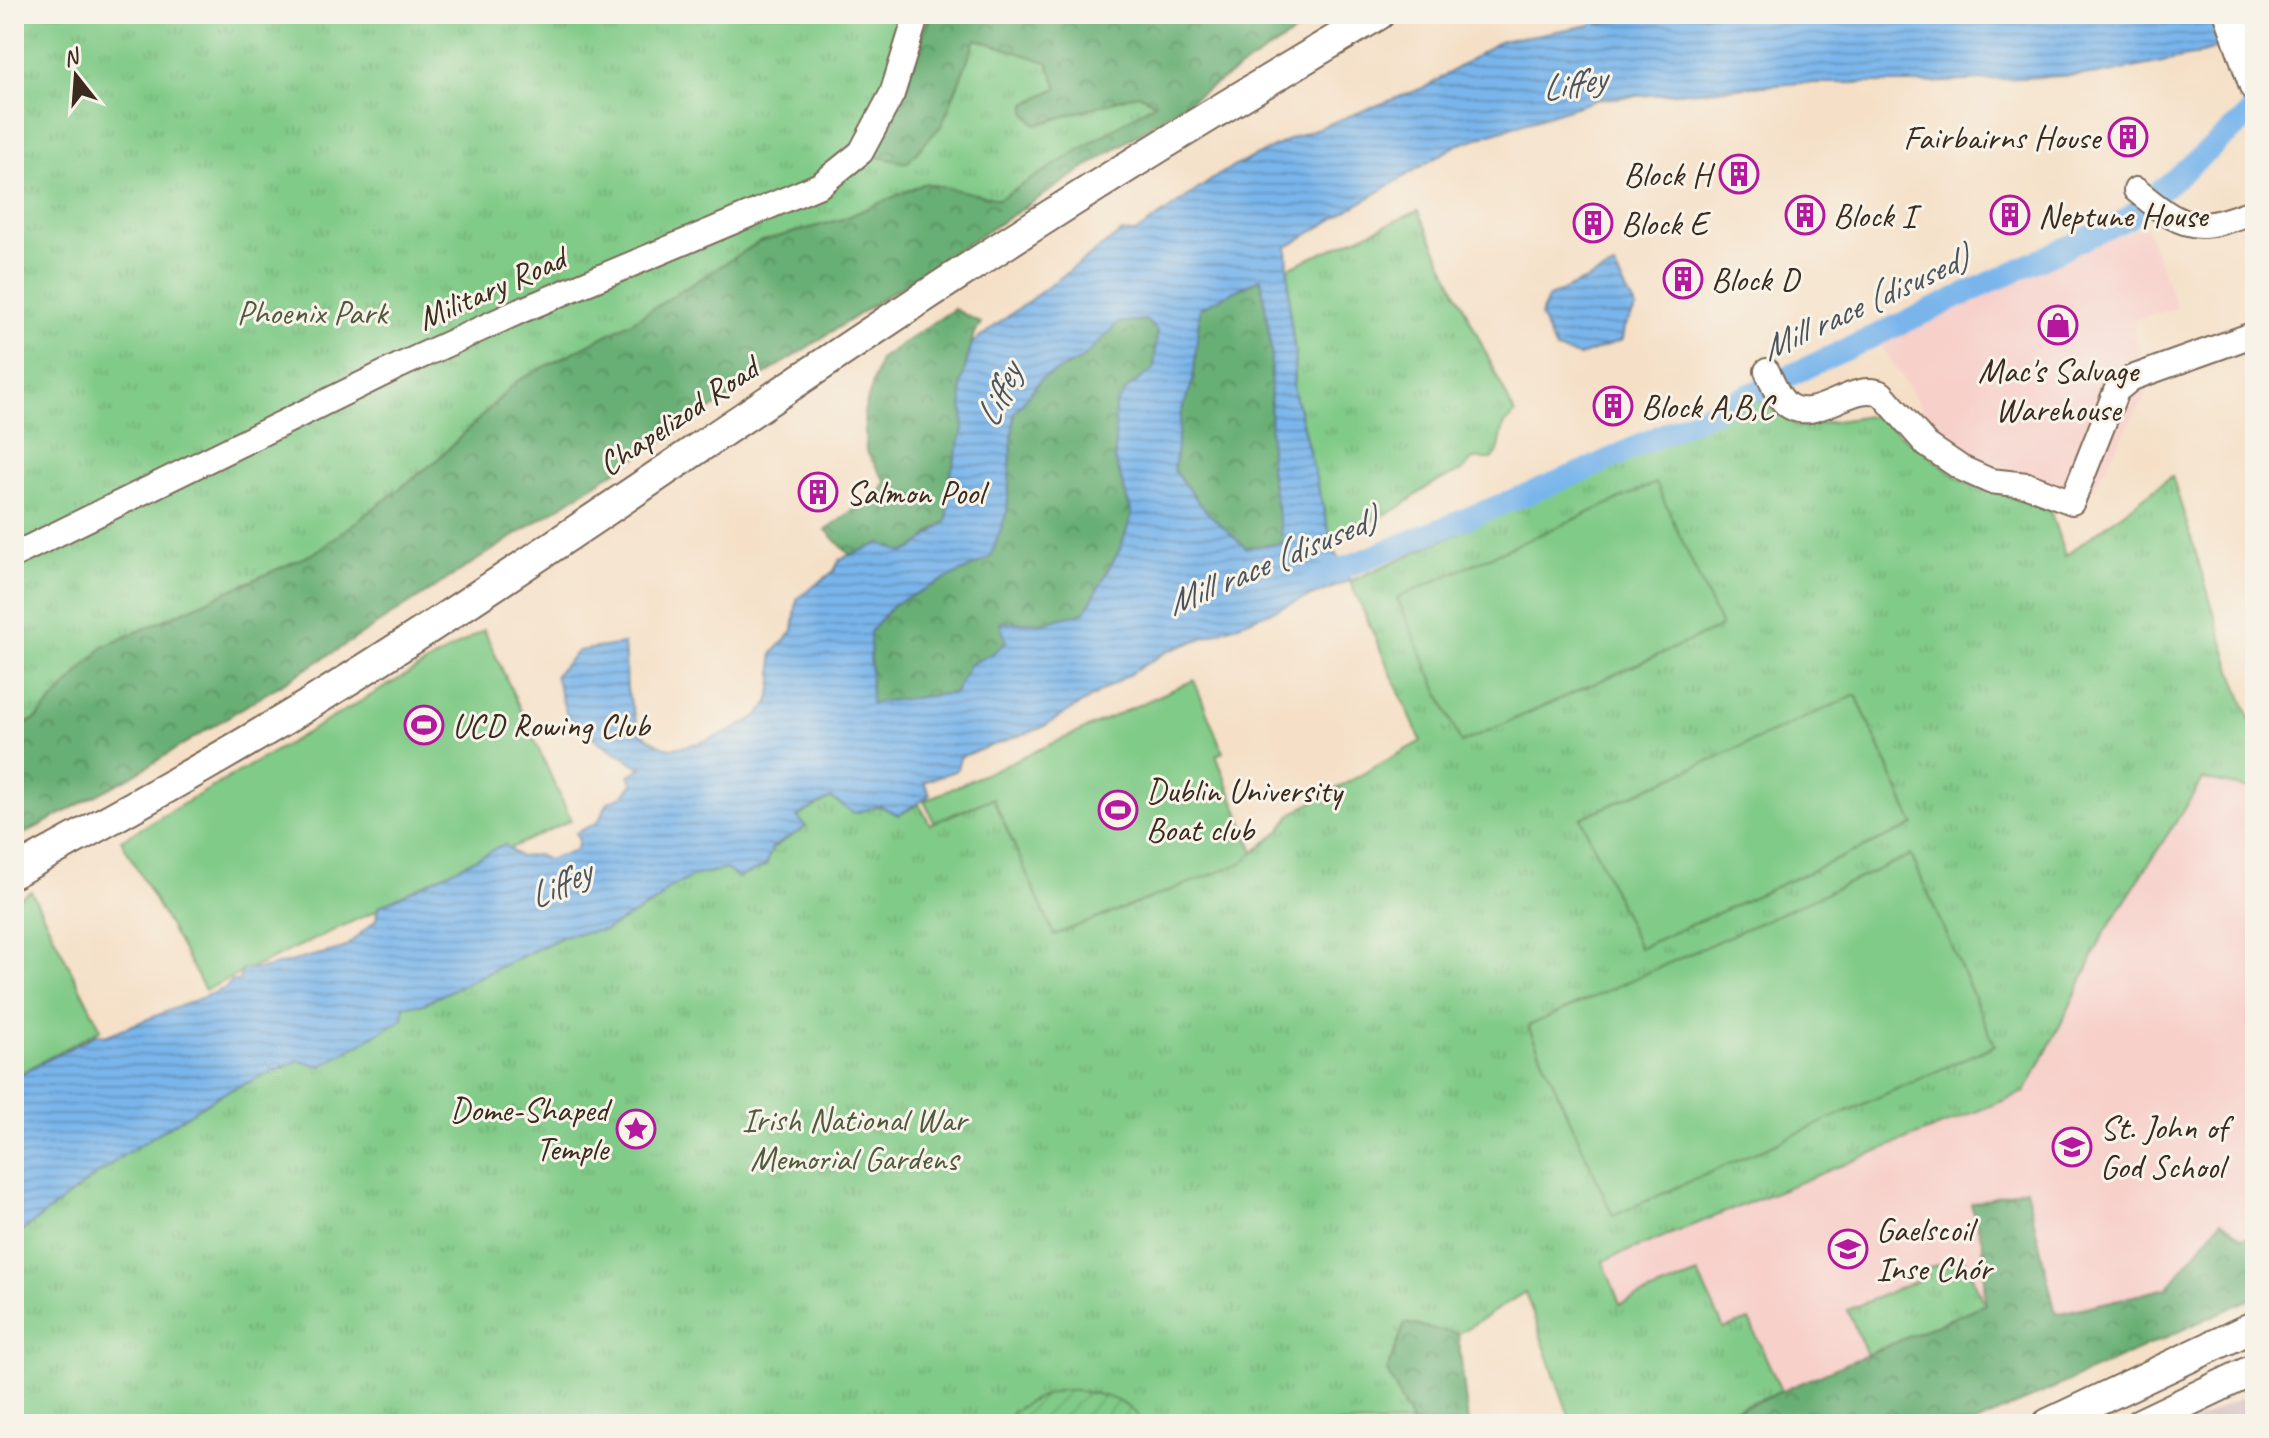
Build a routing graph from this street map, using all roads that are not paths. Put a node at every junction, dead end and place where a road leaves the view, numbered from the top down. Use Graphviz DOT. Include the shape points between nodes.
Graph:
graph roads {
  1 [pos="917,14"];
  2 [pos="1379,14"];
  3 [pos="2230,14"];
  4 [pos="2251,73"];
  5 [pos="2136,190"];
  6 [pos="2255,211"];
  7 [pos="2255,334"];
  8 [pos="1767,371"];
  9 [pos="14,555"];
  10 [pos="14,872"];
  11 [pos="2255,1324"];
  12 [pos="2255,1369"];
  13 [pos="2048,1424"];
  14 [pos="2140,1424"];
  1 -- 9 [label="street, Military Road" via="892,94 861,152 820,185 399,366"];
  2 -- 10 [label="main road, Chapelizod Road" via="1216,110 958,275 302,708"];
  3 -- 4 [label="main road"];
  5 -- 6 [label="street" via="2162,211 2203,226"];
  7 -- 8 [label="street" via="2132,378 2116,391 2072,502 1961,468 1927,445 1873,390 1809,410 1788,406"];
  11 -- 13 [label="main road"];
  12 -- 14 [label="main road"];
}
